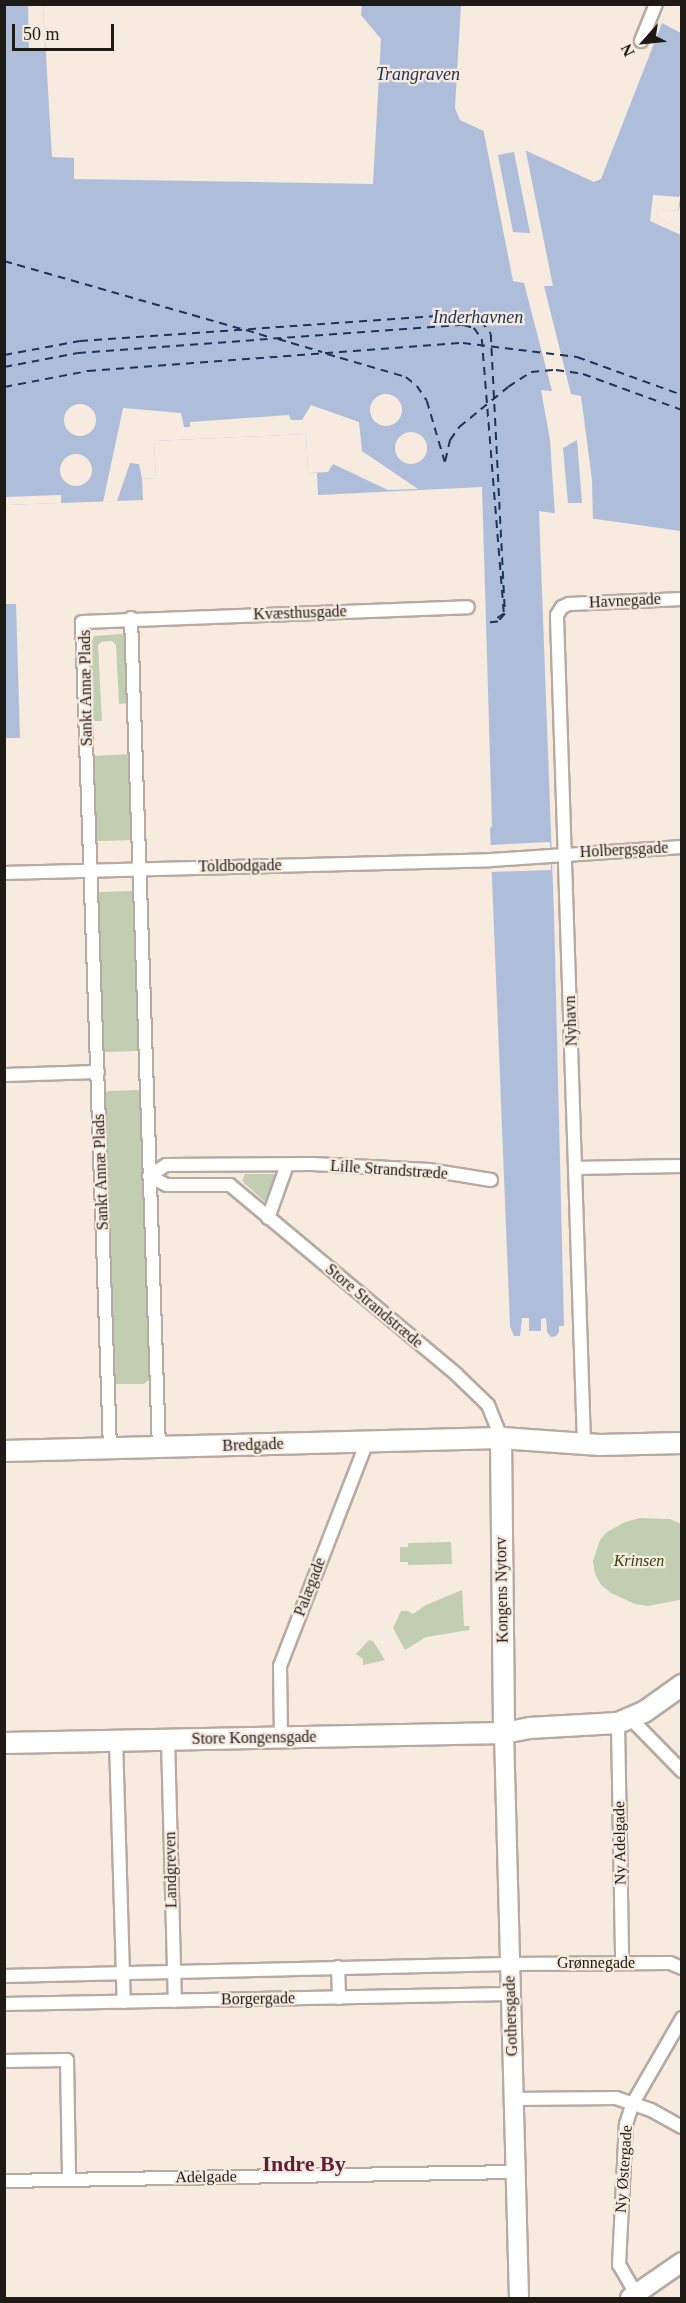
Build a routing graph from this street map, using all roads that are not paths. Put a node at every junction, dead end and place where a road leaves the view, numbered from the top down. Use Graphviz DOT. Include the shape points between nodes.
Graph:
graph roads {
  1 [pos="656,4"];
  2 [pos="641,41"];
  3 [pos="681,599"];
  4 [pos="569,604"];
  5 [pos="468,607"];
  6 [pos="131,618"];
  7 [pos="681,847"];
  8 [pos="567,854"];
  9 [pos="550,857"];
  10 [pos="140,869"];
  11 [pos="92,870"];
  12 [pos="4,873"];
  13 [pos="98,1072"];
  14 [pos="4,1075"];
  15 [pos="286,1165"];
  16 [pos="229,1166"];
  17 [pos="681,1166"];
  18 [pos="575,1168"];
  19 [pos="149,1176"];
  20 [pos="491,1180"];
  21 [pos="230,1185"];
  22 [pos="268,1218"];
  23 [pos="501,1438"];
  24 [pos="367,1442"];
  25 [pos="681,1443"];
  26 [pos="584,1444"];
  27 [pos="159,1447"];
  28 [pos="110,1449"];
  29 [pos="4,1451"];
  30 [pos="681,1684"];
  31 [pos="624,1721"];
  32 [pos="504,1732"];
  33 [pos="281,1737"];
  34 [pos="168,1739"];
  35 [pos="116,1740"];
  36 [pos="4,1743"];
  37 [pos="681,1770"];
  38 [pos="622,1963"];
  39 [pos="510,1964"];
  40 [pos="338,1967"];
  41 [pos="681,1968"];
  42 [pos="174,1971"];
  43 [pos="123,1972"];
  44 [pos="4,1976"];
  45 [pos="511,1994"];
  46 [pos="339,1998"];
  47 [pos="175,2001"];
  48 [pos="124,2002"];
  49 [pos="4,2004"];
  50 [pos="681,2018"];
  51 [pos="4,2061"];
  52 [pos="514,2099"];
  53 [pos="633,2103"];
  54 [pos="681,2127"];
  55 [pos="515,2172"];
  56 [pos="69,2180"];
  57 [pos="4,2181"];
  58 [pos="681,2262"];
  59 [pos="633,2296"];
  60 [pos="519,2298"];
  1 -- 2 [label="street"];
  3 -- 4 [label="street, Havnegade"];
  4 -- 8 [label="street, Nyhavn" via="557,615 556,631"];
  5 -- 6 [label="street, Kvæsthusgade"];
  6 -- 10 [label="street"];
  6 -- 11 [label="street, Sankt Annæ Plads" via="82,622"];
  7 -- 8 [label="street, Holbergsgade"];
  8 -- 9 [label="street, Holbergsgade"];
  8 -- 18 [label="street, Nyhavn"];
  9 -- 10 [label="street, Toldbodgade"];
  10 -- 11 [label="street, Toldbodgade"];
  10 -- 19 [label="street"];
  11 -- 12 [label="street, Toldbodgade"];
  11 -- 13 [label="street, Sankt Annæ Plads"];
  13 -- 14 [label="street"];
  13 -- 28 [label="street, Sankt Annæ Plads"];
  15 -- 16 [label="street, Lille Strandstræde"];
  15 -- 20 [label="street, Lille Strandstræde" via="429,1170"];
  15 -- 22 [label="street"];
  16 -- 19 [label="street, Lille Strandstræde" via="166,1165"];
  16 -- 21 [label="street"];
  17 -- 18 [label="street"];
  18 -- 26 [label="street, Nyhavn"];
  19 -- 21 [label="street" via="166,1185"];
  19 -- 27 [label="street"];
  21 -- 22 [label="street, Store Strandstræde"];
  22 -- 23 [label="street, Store Strandstræde" via="488,1405"];
  23 -- 24 [label="main road, Bredgade"];
  23 -- 26 [label="main road"];
  23 -- 32 [label="main road, Kongens Nytorv"];
  24 -- 27 [label="main road, Bredgade"];
  24 -- 33 [label="street, Palægade" via="280,1666"];
  25 -- 26 [label="main road"];
  27 -- 28 [label="main road, Bredgade"];
  28 -- 29 [label="main road, Bredgade"];
  30 -- 31 [label="main road"];
  31 -- 32 [label="main road"];
  31 -- 37 [label="street"];
  31 -- 38 [label="street, Ny Adelgade"];
  32 -- 33 [label="main road, Store Kongensgade"];
  32 -- 39 [label="street, Gothersgade"];
  33 -- 34 [label="main road, Store Kongensgade"];
  34 -- 35 [label="main road, Store Kongensgade"];
  34 -- 42 [label="street, Landgreven"];
  35 -- 36 [label="main road, Store Kongensgade"];
  35 -- 43 [label="street"];
  38 -- 39 [label="street, Grønnegade"];
  38 -- 41 [label="street, Grønnegade" via="670,1963"];
  39 -- 40 [label="street, Borgergade"];
  39 -- 45 [label="street, Gothersgade"];
  40 -- 42 [label="street, Borgergade"];
  40 -- 46 [label="street"];
  42 -- 43 [label="street, Borgergade"];
  42 -- 47 [label="street, Landgreven"];
  43 -- 44 [label="street, Borgergade"];
  43 -- 48 [label="street"];
  45 -- 46 [label="street, Borgergade"];
  45 -- 52 [label="street, Gothersgade"];
  46 -- 47 [label="street, Borgergade"];
  47 -- 48 [label="street, Borgergade"];
  48 -- 49 [label="street, Borgergade"];
  50 -- 53 [label="street, Ny Østergade"];
  51 -- 56 [label="street" via="67,2060"];
  52 -- 53 [label="street" via="616,2098"];
  52 -- 55 [label="street, Gothersgade"];
  53 -- 54 [label="street"];
  53 -- 59 [label="street, Ny Østergade" via="626,2124 619,2265"];
  55 -- 56 [label="street, Adelgade"];
  55 -- 60 [label="street, Gothersgade"];
  56 -- 57 [label="street, Adelgade"];
  58 -- 59 [label="street"];
}
